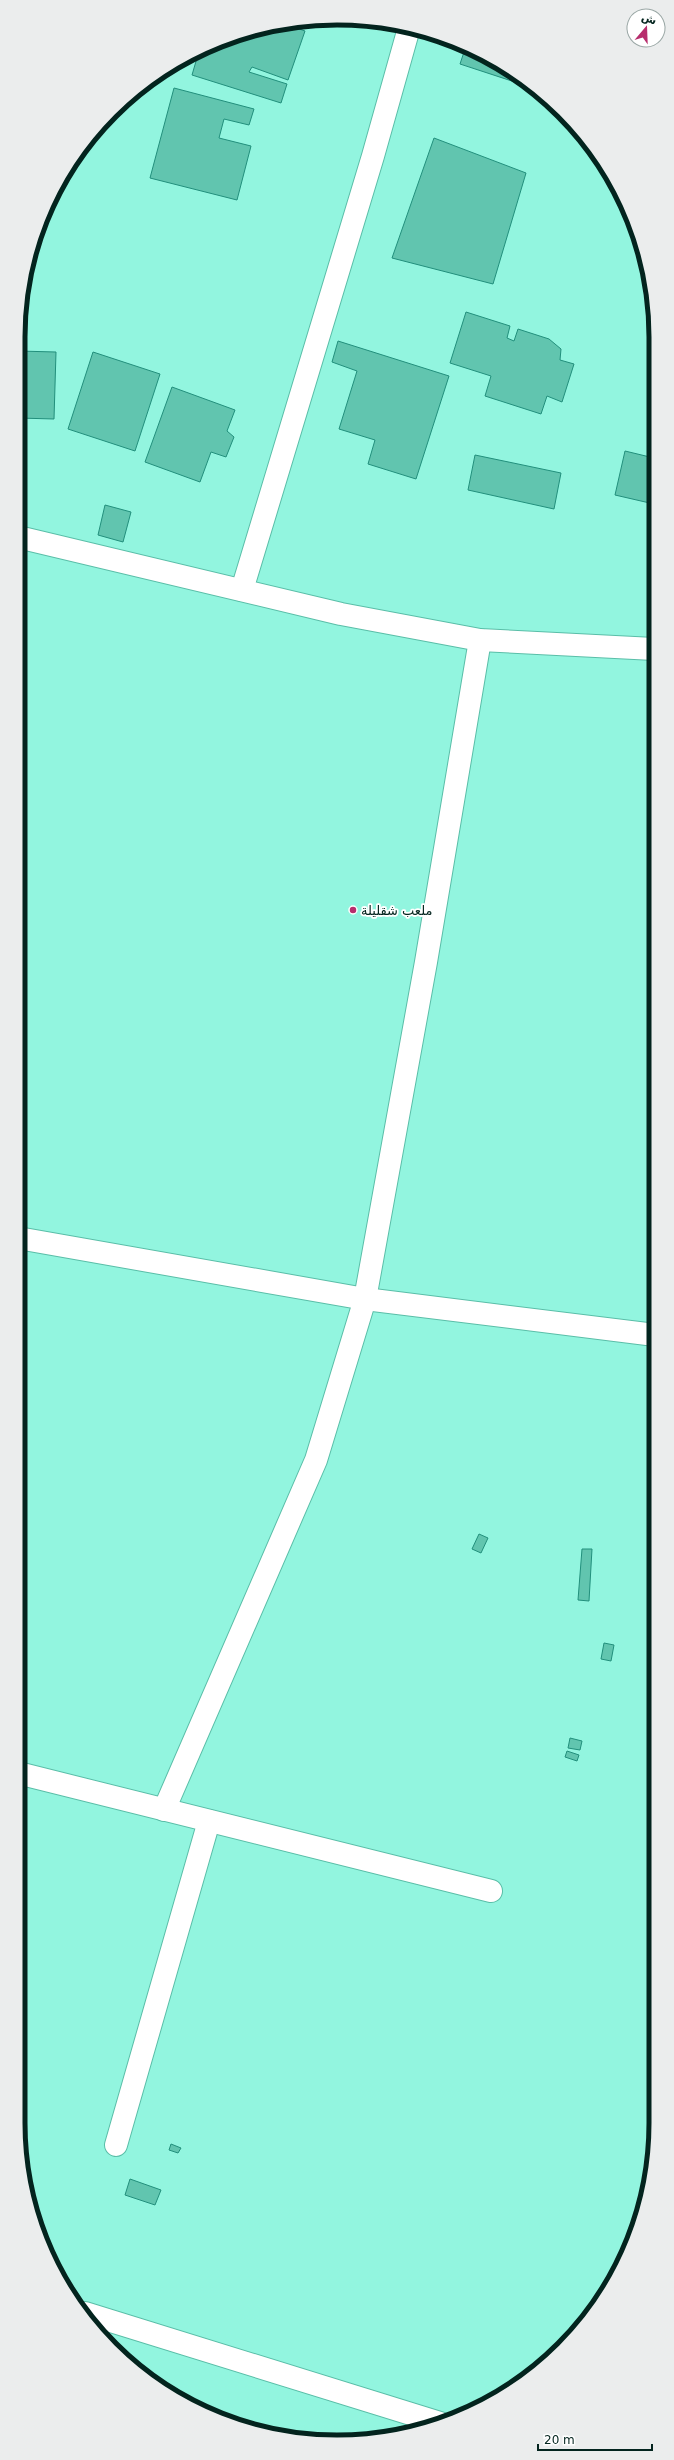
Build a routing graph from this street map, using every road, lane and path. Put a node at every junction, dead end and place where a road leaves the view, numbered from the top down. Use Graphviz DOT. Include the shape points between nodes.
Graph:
graph roads {
  1 [pos="407,33"];
  2 [pos="25,539"];
  3 [pos="242,590"];
  4 [pos="480,640"];
  5 [pos="649,649"];
  6 [pos="25,1239"];
  7 [pos="365,1299"];
  8 [pos="649,1334"];
  9 [pos="25,1774"];
  10 [pos="164,1810"];
  11 [pos="209,1821"];
  12 [pos="491,1891"];
  13 [pos="116,2145"];
  14 [pos="90,2315"];
  15 [pos="430,2420"];
  1 -- 3 [label="street"];
  2 -- 3 [label="street"];
  3 -- 4 [label="street" via="341,614"];
  4 -- 5 [label="street"];
  4 -- 7 [label="street" via="426,962"];
  6 -- 7 [label="street"];
  7 -- 8 [label="street"];
  7 -- 10 [label="street" via="316,1460"];
  9 -- 10 [label="street"];
  10 -- 11 [label="street"];
  11 -- 12 [label="street"];
  11 -- 13 [label="street"];
  14 -- 15 [label="street"];
}
